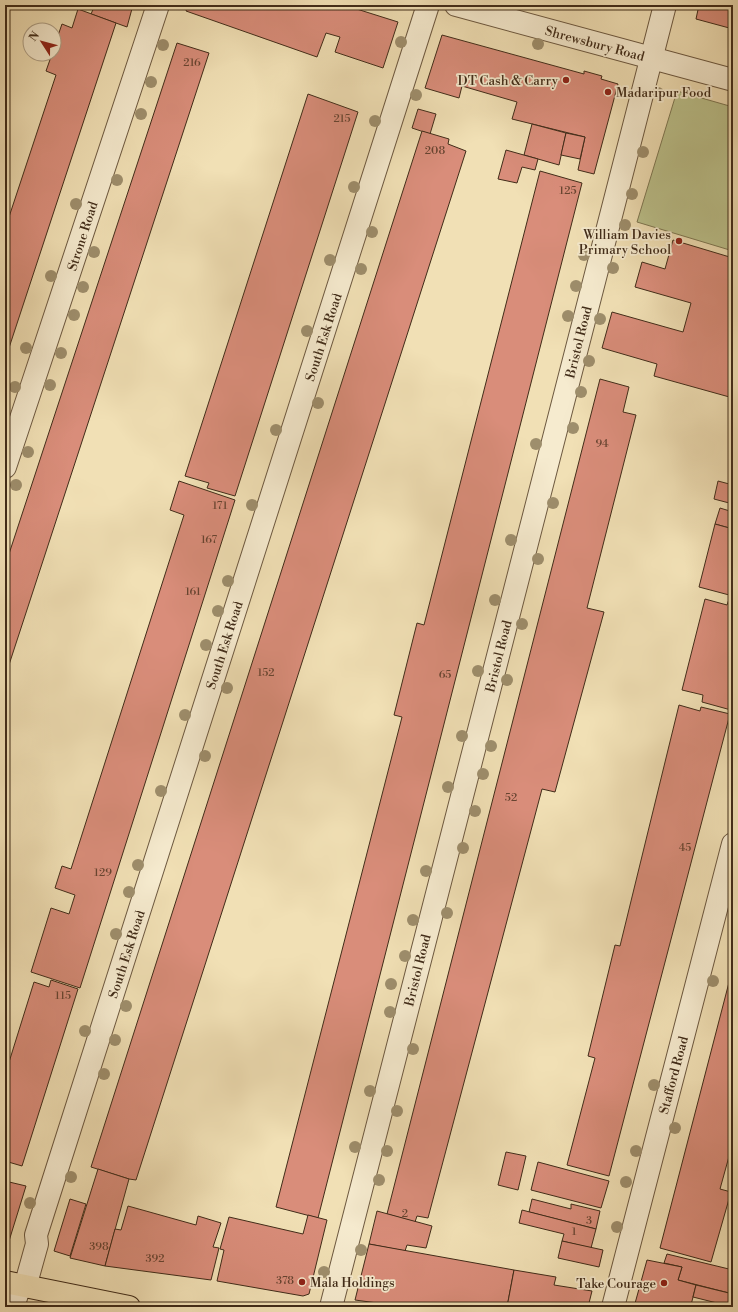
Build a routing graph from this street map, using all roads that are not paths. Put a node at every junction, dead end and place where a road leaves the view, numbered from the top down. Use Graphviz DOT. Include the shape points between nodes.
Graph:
graph roads {
  1 [pos="158,5"];
  2 [pos="428,5"];
  3 [pos="456,5"];
  4 [pos="665,5"];
  5 [pos="651,58"];
  6 [pos="733,80"];
  7 [pos="5,468"];
  8 [pos="733,844"];
  9 [pos="17,1285"];
  10 [pos="13,1307"];
  11 [pos="129,1307"];
  12 [pos="331,1307"];
  13 [pos="612,1307"];
  1 -- 7 [label="street, Strone Road"];
  2 -- 9 [label="street, South Esk Road" via="36,1235 37,1244"];
  3 -- 5 [label="street, Shrewsbury Road"];
  4 -- 5 [label="street, Bristol Road"];
  5 -- 6 [label="street, Shrewsbury Road"];
  5 -- 12 [label="street, Bristol Road"];
  8 -- 13 [label="street, Stafford Road"];
  9 -- 10 [label="street, South Esk Road"];
  9 -- 11 [label="main road"];
}
